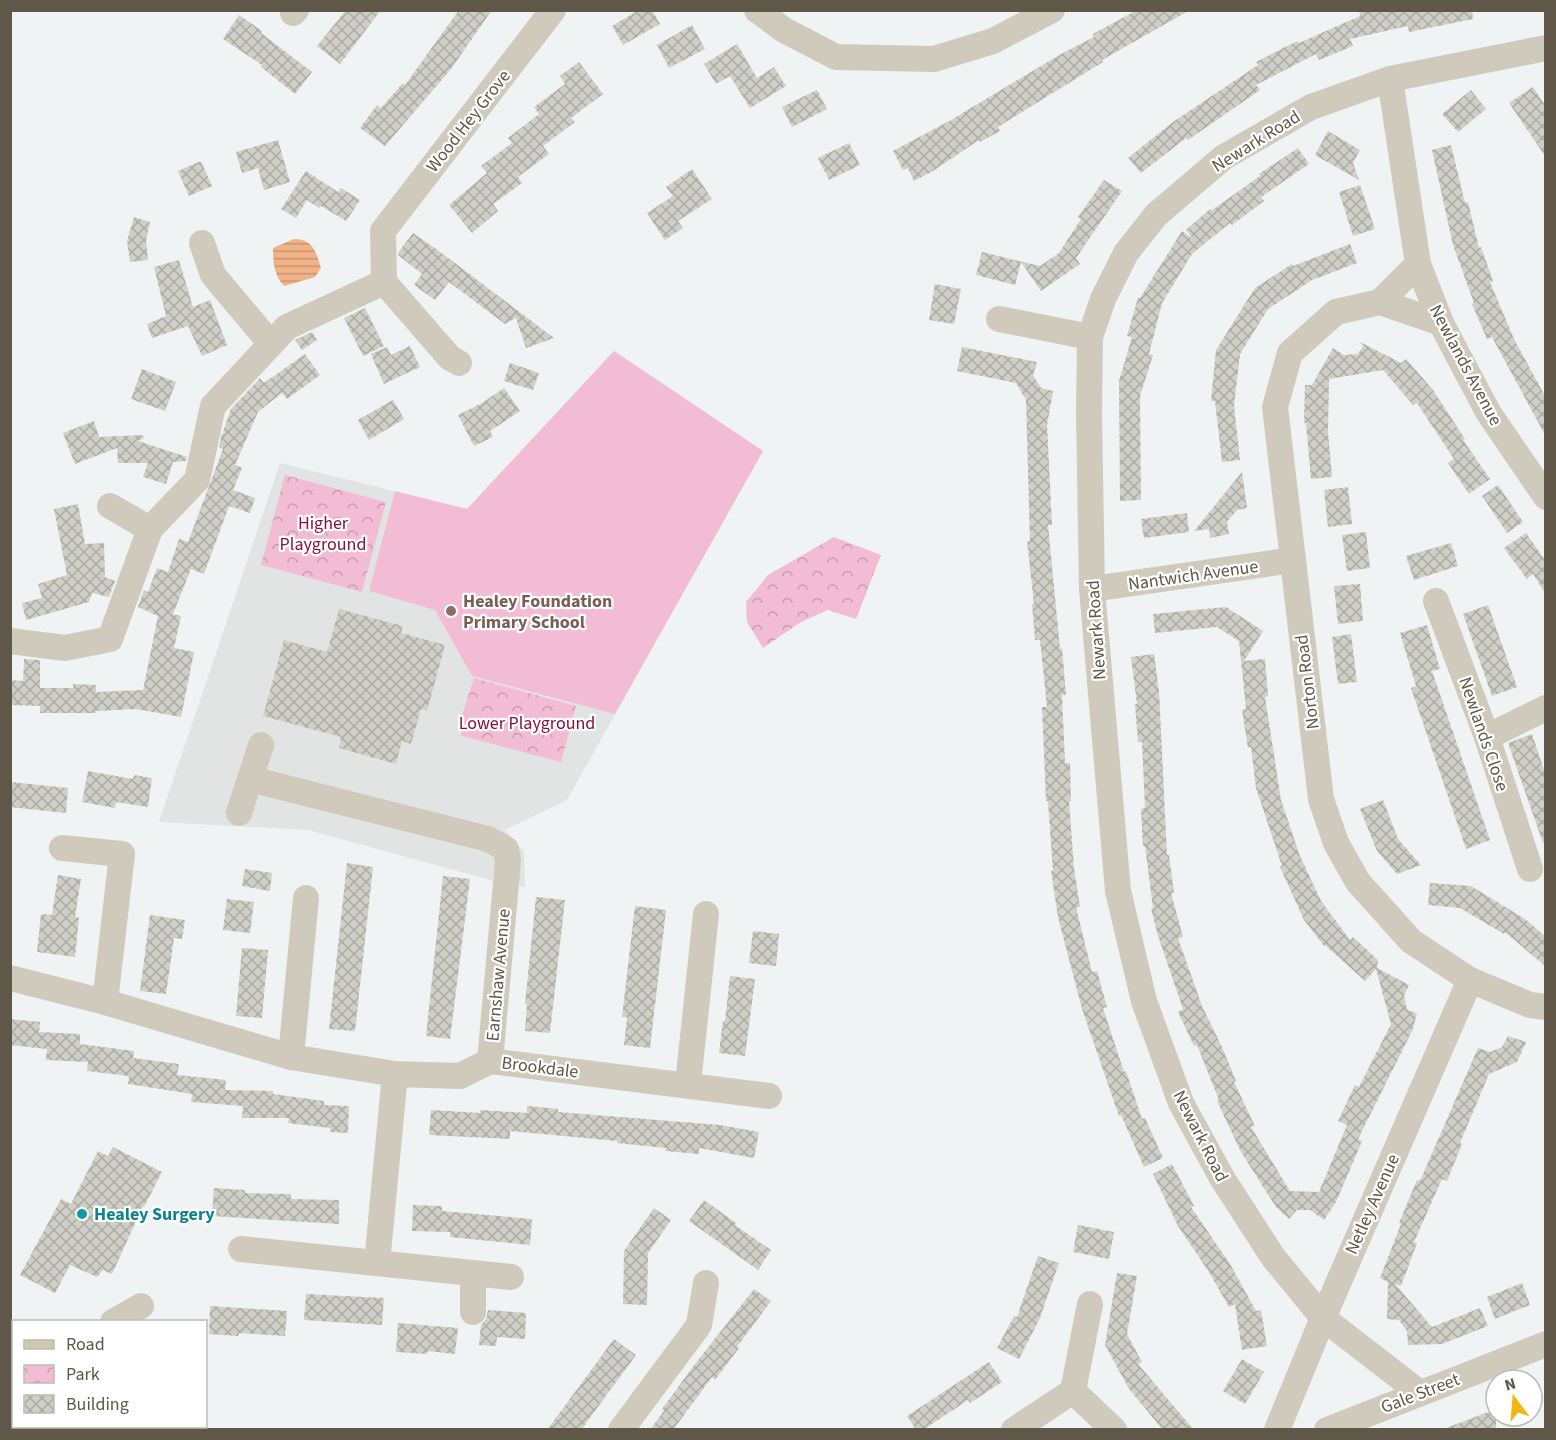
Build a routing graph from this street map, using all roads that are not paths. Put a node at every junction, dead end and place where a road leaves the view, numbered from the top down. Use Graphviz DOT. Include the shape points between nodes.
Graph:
graph roads {
  1 [pos="553,10"];
  2 [pos="757,10"];
  3 [pos="1052,10"];
  4 [pos="1545,48"];
  5 [pos="1390,79"];
  6 [pos="202,243"];
  7 [pos="1418,264"];
  8 [pos="384,282"];
  9 [pos="1380,302"];
  10 [pos="999,318"];
  11 [pos="1441,323"];
  12 [pos="1090,337"];
  13 [pos="271,344"];
  14 [pos="459,363"];
  15 [pos="1545,497"];
  16 [pos="111,506"];
  17 [pos="150,529"];
  18 [pos="1293,560"];
  19 [pos="1092,589"];
  20 [pos="1436,601"];
  21 [pos="10,641"];
  22 [pos="1545,708"];
  23 [pos="1487,737"];
  24 [pos="261,745"];
  25 [pos="250,779"];
  26 [pos="239,813"];
  27 [pos="62,848"];
  28 [pos="1530,869"];
  29 [pos="306,898"];
  30 [pos="706,914"];
  31 [pos="10,978"];
  32 [pos="1470,980"];
  33 [pos="105,1002"];
  34 [pos="1545,1007"];
  35 [pos="291,1057"];
  36 [pos="490,1061"];
  37 [pos="395,1074"];
  38 [pos="687,1084"];
  39 [pos="769,1096"];
  40 [pos="241,1249"];
  41 [pos="377,1263"];
  42 [pos="473,1273"];
  43 [pos="511,1277"];
  44 [pos="706,1283"];
  45 [pos="1090,1304"];
  46 [pos="141,1306"];
  47 [pos="473,1312"];
  48 [pos="1323,1318"];
  49 [pos="116,1320"];
  50 [pos="1545,1344"];
  51 [pos="1073,1390"];
  52 [pos="1420,1393"];
  53 [pos="621,1430"];
  54 [pos="1014,1430"];
  55 [pos="1114,1430"];
  56 [pos="1277,1430"];
  57 [pos="1327,1430"];
  1 -- 8 [label="street, Wood Hey Grove" via="383,231"];
  2 -- 3 [label="street" via="784,30 836,57 934,59 993,41"];
  4 -- 5 [label="street, Newark Road"];
  5 -- 7 [label="street, Newlands Avenue"];
  5 -- 12 [label="street, Newark Road" via="1311,107 1224,157 1164,207 1126,253 1103,299"];
  6 -- 13 [label="street" via="213,274"];
  7 -- 9 [label="street"];
  7 -- 11 [label="street, Newlands Avenue"];
  8 -- 13 [label="street" via="287,327"];
  8 -- 14 [label="street" via="450,358"];
  9 -- 11 [label="street"];
  9 -- 18 [label="street, Norton Road" via="1336,312 1290,353 1275,407"];
  10 -- 12 [label="street"];
  11 -- 15 [label="street, Newlands Avenue" via="1488,411"];
  12 -- 19 [label="street, Newark Road"];
  13 -- 17 [label="street" via="213,406 197,480"];
  16 -- 17 [label="street"];
  17 -- 21 [label="street" via="110,639 65,648"];
  18 -- 19 [label="street, Nantwich Avenue"];
  18 -- 32 [label="street, Norton Road" via="1321,799 1336,843 1358,882 1411,941"];
  19 -- 48 [label="street, Newark Road" via="1118,891 1144,1001 1181,1103 1222,1178 1273,1257"];
  20 -- 23 [label="street, Newlands Close"];
  22 -- 23 [label="street"];
  23 -- 28 [label="street, Newlands Close"];
  24 -- 25 [label="street"];
  25 -- 26 [label="street"];
  25 -- 36 [label="street, Earnshaw Avenue" via="488,839 507,849"];
  27 -- 33 [label="street" via="122,854"];
  29 -- 35 [label="street"];
  30 -- 38 [label="street"];
  31 -- 33 [label="street, Brookdale"];
  32 -- 34 [label="street, Norton Road" via="1530,1005"];
  32 -- 48 [label="street, Netley Avenue"];
  33 -- 35 [label="street, Brookdale"];
  35 -- 37 [label="street, Brookdale"];
  36 -- 37 [label="street, Brookdale" via="460,1076"];
  36 -- 38 [label="street, Brookdale"];
  37 -- 41 [label="street"];
  38 -- 39 [label="street, Brookdale"];
  40 -- 41 [label="street"];
  41 -- 42 [label="street"];
  42 -- 43 [label="street"];
  42 -- 47 [label="street"];
  44 -- 53 [label="street" via="699,1325"];
  45 -- 51 [label="street"];
  46 -- 49 [label="street"];
  48 -- 52 [label="street, Newark Road"];
  48 -- 56 [label="street, Netley Avenue"];
  50 -- 52 [label="street, Gale Street"];
  51 -- 54 [label="street"];
  51 -- 55 [label="street"];
  52 -- 57 [label="street, Gale Street"];
}
